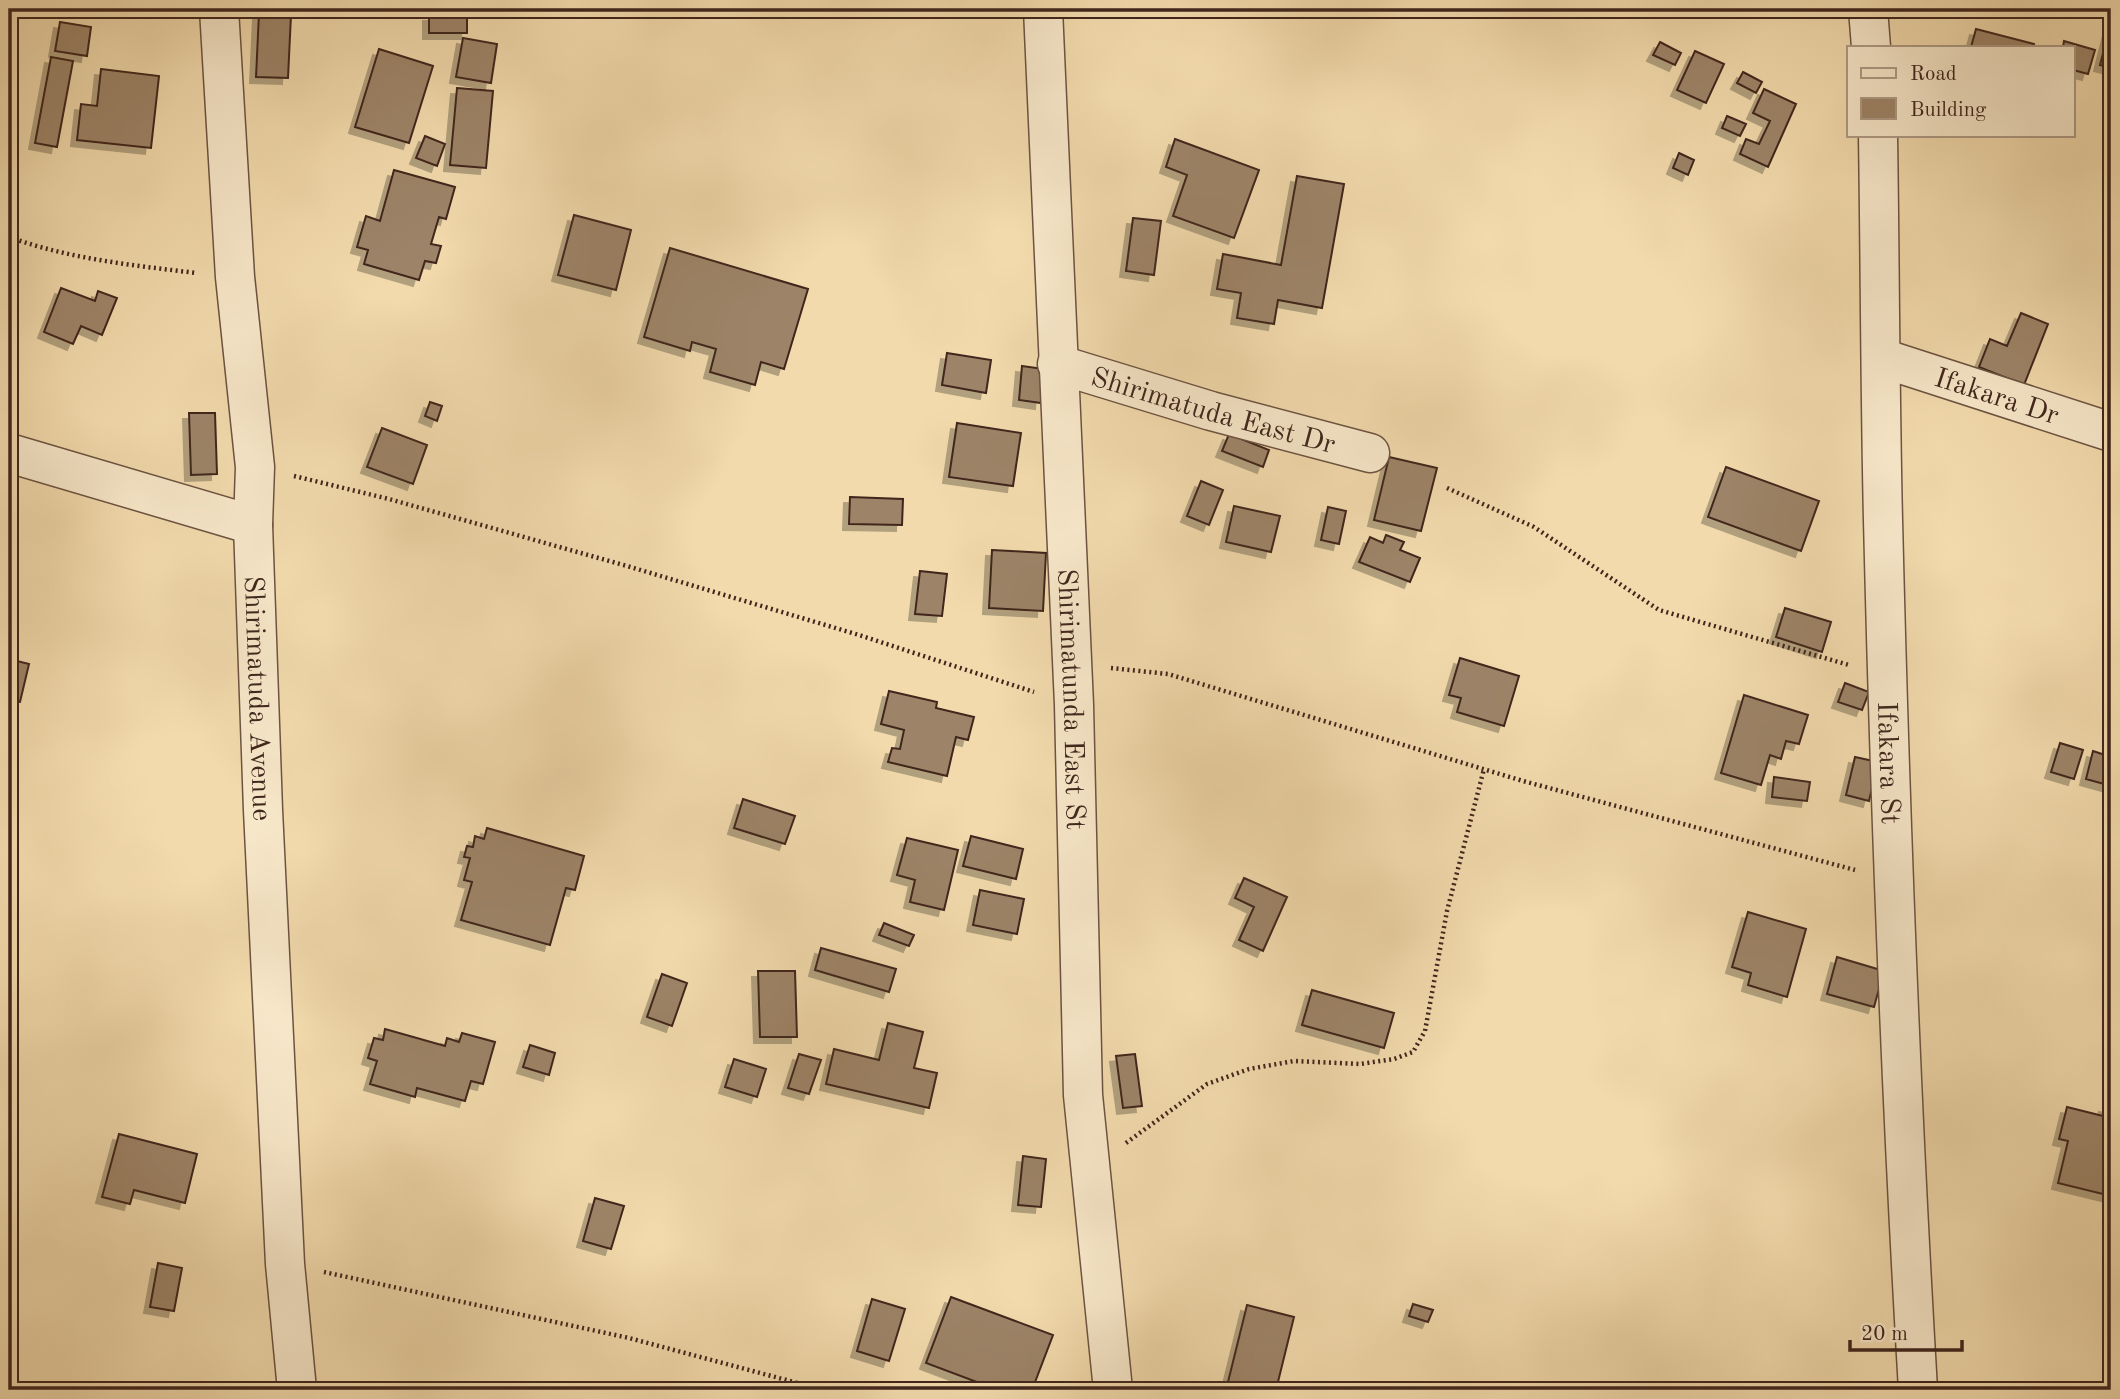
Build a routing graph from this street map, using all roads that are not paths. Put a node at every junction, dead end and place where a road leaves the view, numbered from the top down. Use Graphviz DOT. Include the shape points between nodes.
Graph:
graph roads {
  1 [pos="219,9"];
  2 [pos="1043,9"];
  3 [pos="1868,9"];
  4 [pos="1871,46"];
  5 [pos="1878,136"];
  6 [pos="1882,358"];
  7 [pos="1057,364"];
  8 [pos="2111,432"];
  9 [pos="9,453"];
  10 [pos="1370,453"];
  11 [pos="253,525"];
  12 [pos="297,1390"];
  13 [pos="1113,1390"];
  14 [pos="1918,1390"];
  1 -- 11 [label="street, Shirimatuda Avenue" via="235,278 256,467"];
  2 -- 7 [label="street, Shirimatunda East St"];
  3 -- 4 [label="street"];
  5 -- 6 [label="street, Ifakara St"];
  6 -- 8 [label="street, Ifakara Dr"];
  6 -- 14 [label="street, Ifakara St" via="1887,676"];
  7 -- 10 [label="street, Shirimatuda East Dr"];
  7 -- 13 [label="street, Shirimatunda East St" via="1074,705 1083,1095"];
  9 -- 11 [label="street"];
  11 -- 12 [label="street, Shirimatuda Avenue" via="285,1264"];
}
